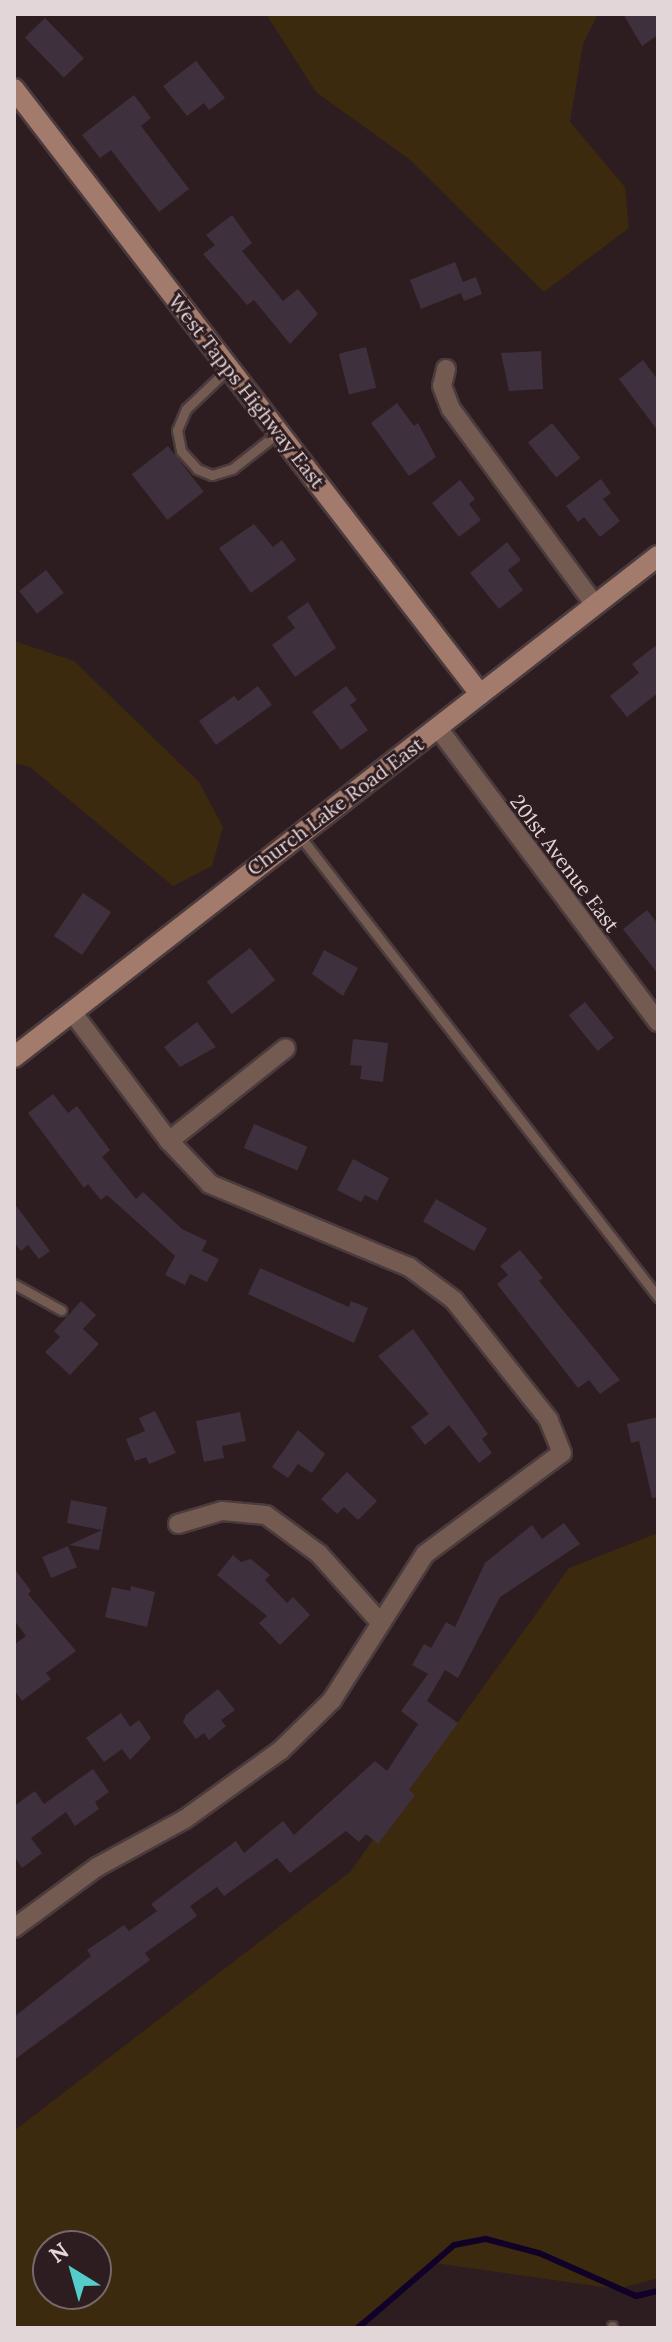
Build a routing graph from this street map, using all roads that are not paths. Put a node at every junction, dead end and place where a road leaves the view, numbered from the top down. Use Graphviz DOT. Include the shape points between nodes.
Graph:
graph roads {
  1 [pos="14,89"];
  2 [pos="229,368"];
  3 [pos="446,369"];
  4 [pos="279,432"];
  5 [pos="658,556"];
  6 [pos="595,605"];
  7 [pos="480,694"];
  8 [pos="438,728"];
  9 [pos="297,833"];
  10 [pos="72,1012"];
  11 [pos="658,1022"];
  12 [pos="286,1048"];
  13 [pos="14,1057"];
  14 [pos="169,1141"];
  15 [pos="14,1284"];
  16 [pos="658,1297"];
  17 [pos="61,1310"];
  18 [pos="178,1524"];
  19 [pos="379,1621"];
  20 [pos="14,1928"];
  1 -- 2 [label="street, West Tapps Highway East"];
  2 -- 4 [label="street, West Tapps Highway East"];
  2 -- 4 [label="lane" via="186,409 177,430 181,451 197,469 212,475 232,469"];
  3 -- 6 [label="street" via="442,386 451,409"];
  4 -- 7 [label="street, West Tapps Highway East"];
  5 -- 6 [label="street, Church Lake Road East"];
  6 -- 7 [label="street, Church Lake Road East"];
  7 -- 8 [label="street, Church Lake Road East"];
  8 -- 9 [label="street, Church Lake Road East"];
  8 -- 11 [label="street, 201st Avenue East"];
  9 -- 10 [label="street, Church Lake Road East"];
  9 -- 16 [label="lane"];
  10 -- 13 [label="street, Church Lake Road East"];
  10 -- 14 [label="street"];
  12 -- 14 [label="street"];
  14 -- 19 [label="street" via="200,1176 232,1197 409,1267 433,1282 549,1420 561,1444 560,1455 425,1554"];
  15 -- 17 [label="lane"];
  18 -- 19 [label="street" via="222,1511 266,1515 319,1554"];
  19 -- 20 [label="street" via="332,1700 281,1750 185,1819 97,1867"];
}
